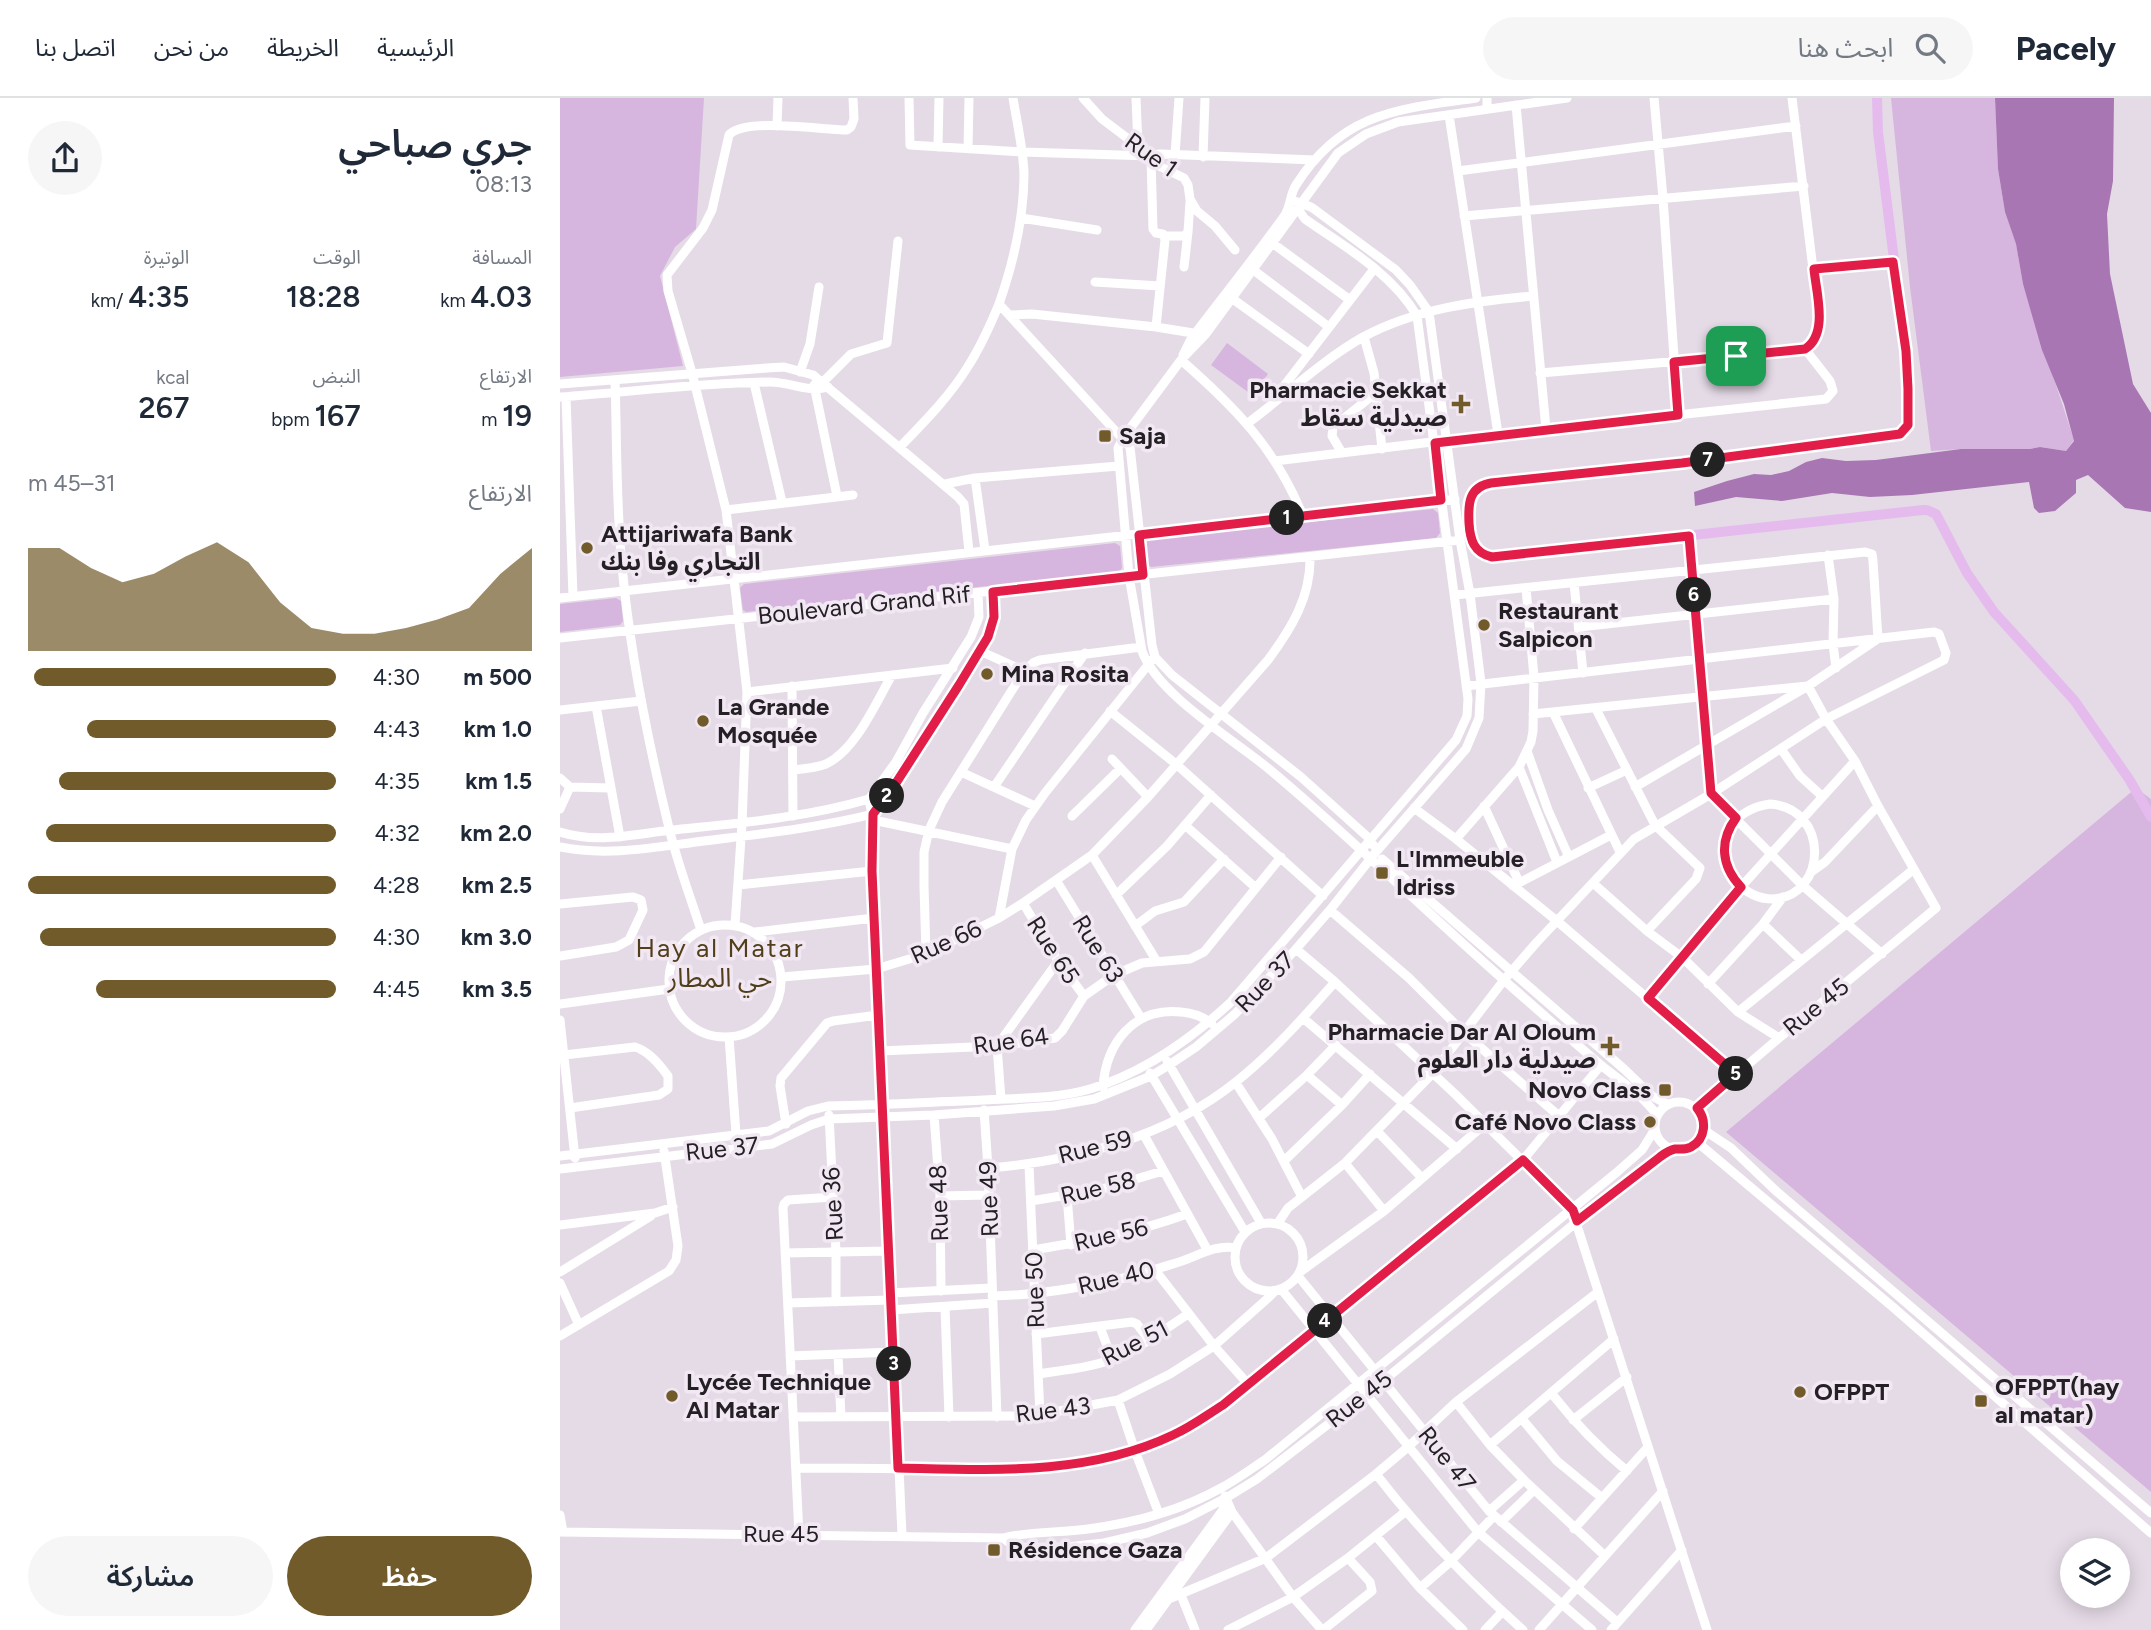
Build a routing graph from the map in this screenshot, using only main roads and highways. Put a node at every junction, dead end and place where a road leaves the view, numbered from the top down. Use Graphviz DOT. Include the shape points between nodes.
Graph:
graph roads {
  1 [pos="1877,98"];
  2 [pos="2151,817"];
  1 -- 2 [label="main road" via="1906,351 1906,429 1900,434 1682,463 1491,483 1477,488 1469,501 1471,541 1479,552 1492,557 1932,511 1994,612 2074,699"];
}
